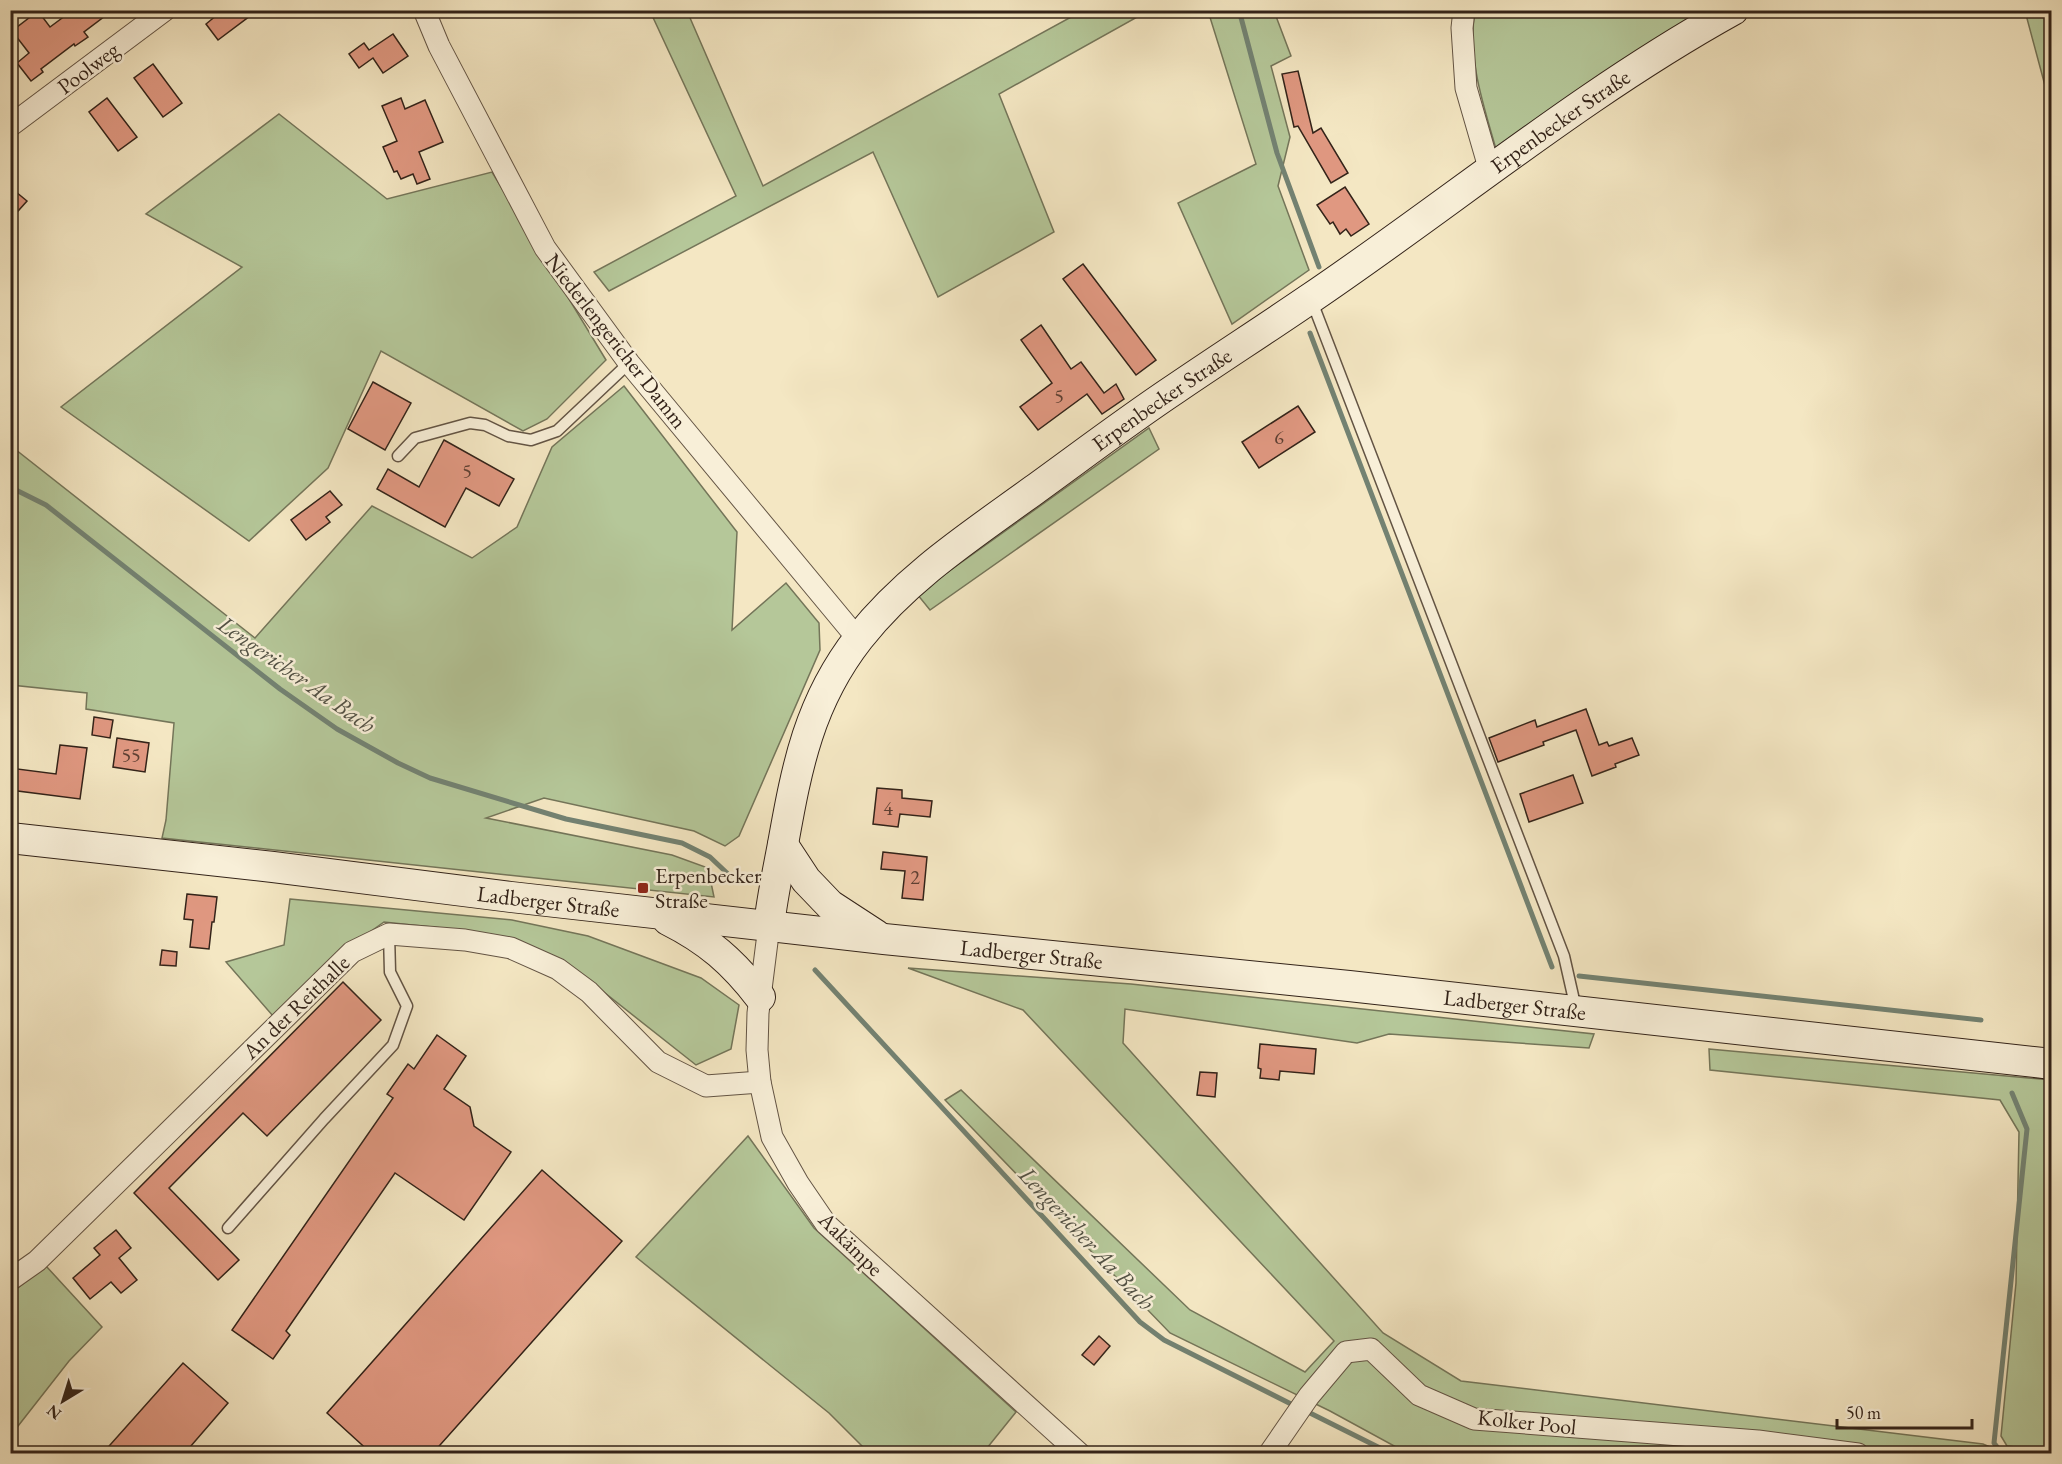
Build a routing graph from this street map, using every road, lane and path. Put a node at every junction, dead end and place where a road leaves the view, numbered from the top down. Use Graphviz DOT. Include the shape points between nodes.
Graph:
graph roads {
  1 [pos="165,10"];
  2 [pos="424,10"];
  3 [pos="1464,10"];
  4 [pos="1733,10"];
  5 [pos="10,126"];
  6 [pos="1490,171"];
  7 [pos="1311,298"];
  8 [pos="629,363"];
  9 [pos="398,456"];
  10 [pos="858,639"];
  11 [pos="10,838"];
  12 [pos="783,845"];
  13 [pos="655,914"];
  14 [pos="769,926"];
  15 [pos="389,934"];
  16 [pos="884,939"];
  17 [pos="760,997"];
  18 [pos="1577,1011"];
  19 [pos="2052,1064"];
  20 [pos="760,1082"];
  21 [pos="228,1228"];
  22 [pos="10,1280"];
  23 [pos="1080,1454"];
  24 [pos="1269,1454"];
  25 [pos="1858,1454"];
  1 -- 5 [label="street, Poolweg"];
  2 -- 8 [label="street, Niederlengericher Damm" via="545,248"];
  3 -- 6 [label="street" via="1466,88"];
  4 -- 6 [label="main road, Erpenbecker Straße" via="1590,99"];
  6 -- 7 [label="main road, Erpenbecker Straße"];
  7 -- 10 [label="main road, Erpenbecker Straße" via="1174,389 947,553 914,579"];
  7 -- 18 [label="lane" via="1564,956"];
  8 -- 9 [label="lane" via="557,431 531,440 470,423 415,438"];
  8 -- 10 [label="street, Niederlengericher Damm"];
  10 -- 12 [label="main road, Erpenbecker Straße" via="815,712 801,754"];
  11 -- 13 [label="main road, Ladberger Straße"];
  12 -- 14 [label="main road, Erpenbecker Straße"];
  12 -- 16 [label="main road" via="806,880 830,904"];
  13 -- 14 [label="main road, Ladberger Straße"];
  13 -- 17 [label="main road" via="694,933 720,953"];
  14 -- 16 [label="main road, Ladberger Straße"];
  14 -- 17 [label="street, Aakämpe"];
  15 -- 20 [label="street" via="511,948 558,969 588,992 658,1062 706,1086"];
  15 -- 21 [label="lane" via="390,972 407,1006 393,1045"];
  15 -- 22 [label="street, An der Reithalle" via="352,952 37,1261"];
  16 -- 18 [label="main road, Ladberger Straße"];
  17 -- 20 [label="street, Aakämpe"];
  18 -- 19 [label="main road, Ladberger Straße"];
  20 -- 23 [label="street, Aakämpe" via="772,1137 826,1224"];
  24 -- 25 [label="street, Kolker Pool" via="1309,1396 1346,1352 1371,1349 1419,1395 1474,1419 1758,1441"];
}
